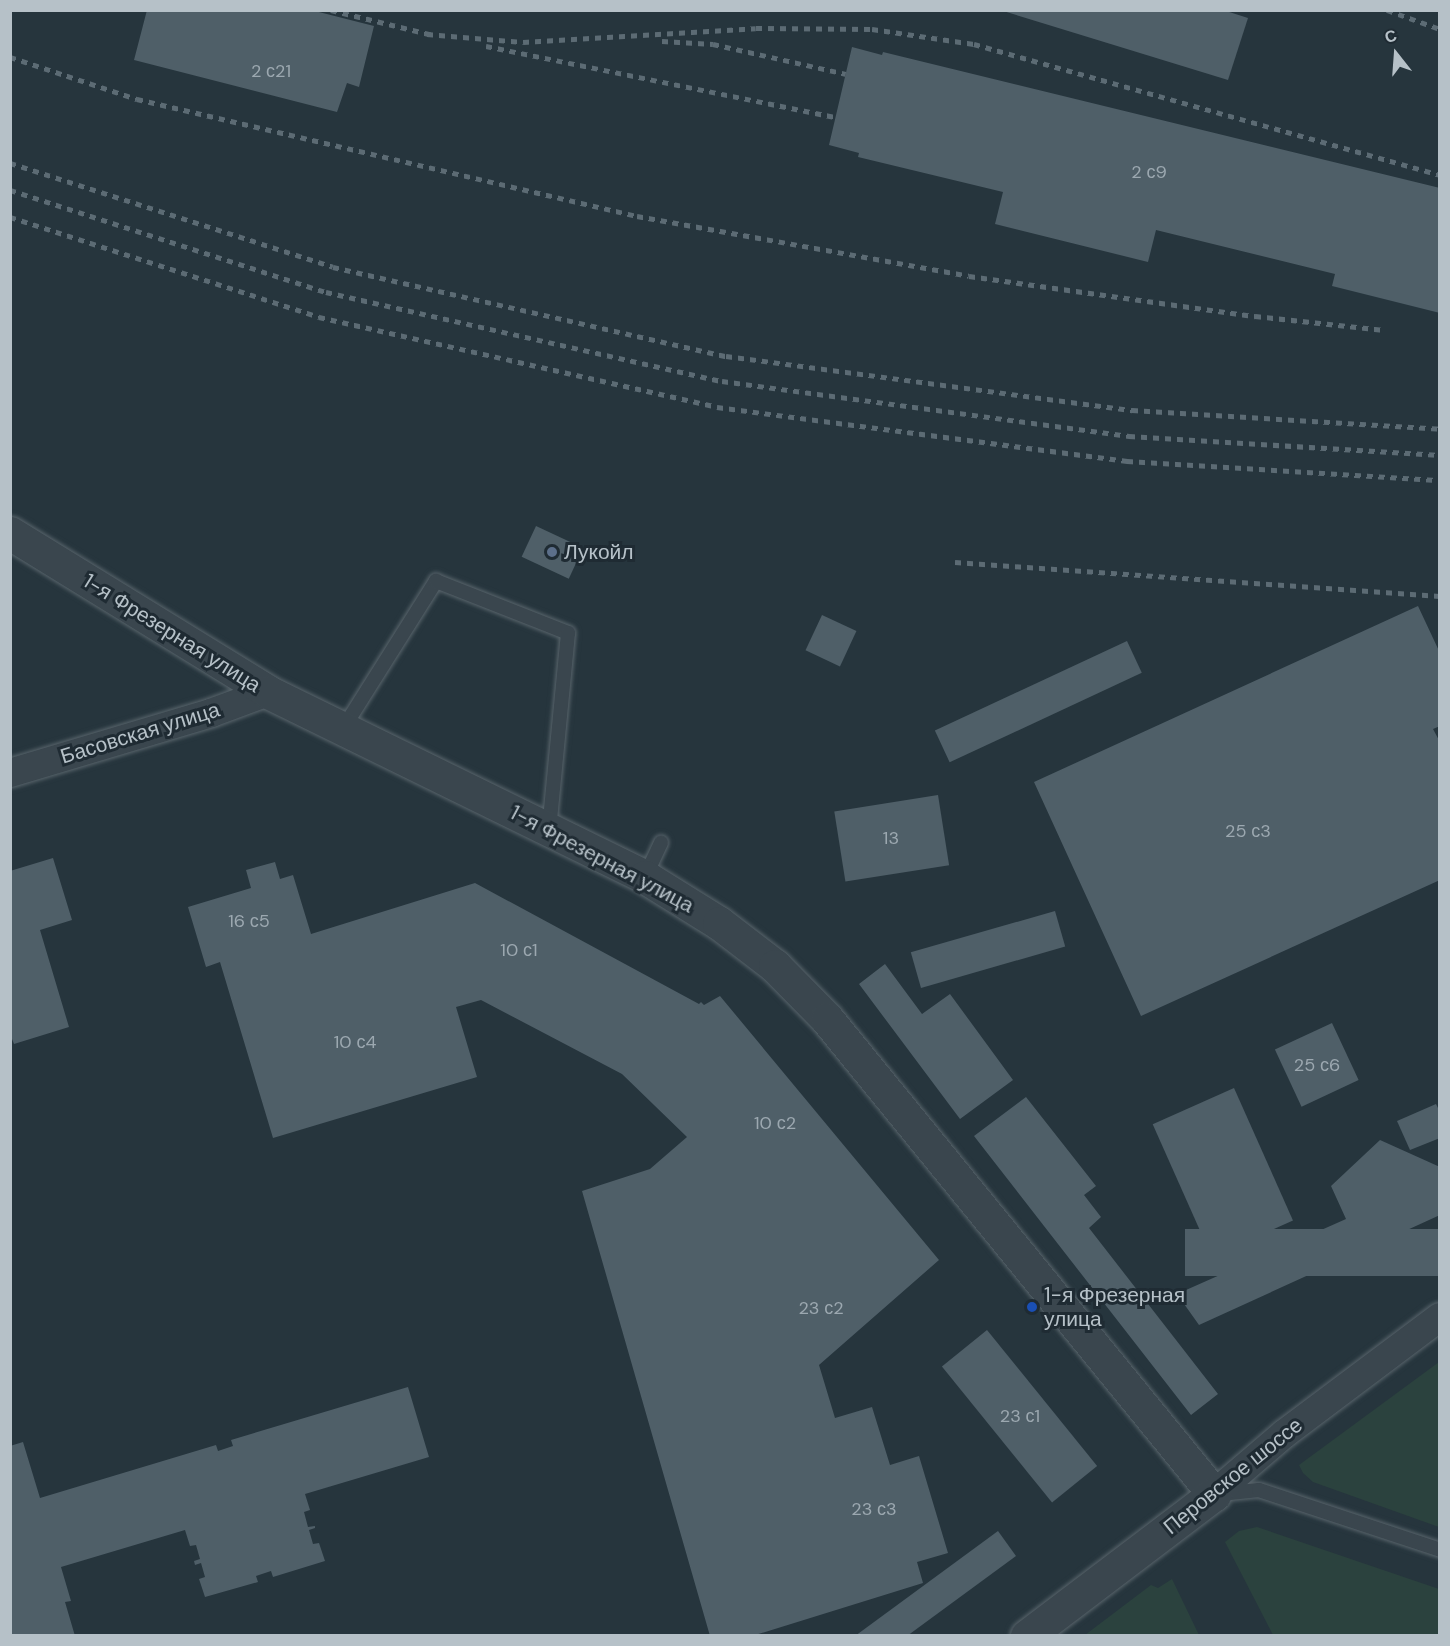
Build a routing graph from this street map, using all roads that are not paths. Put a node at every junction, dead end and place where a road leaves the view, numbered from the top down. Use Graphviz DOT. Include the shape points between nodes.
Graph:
graph roads {
  1 [pos="10,533"];
  2 [pos="268,692"];
  3 [pos="344,727"];
  4 [pos="10,773"];
  5 [pos="549,829"];
  6 [pos="662,843"];
  7 [pos="645,877"];
  8 [pos="1440,1317"];
  9 [pos="1214,1494"];
  10 [pos="1440,1550"];
  11 [pos="1027,1635"];
  1 -- 2 [label="street, 1-я Фрезерная улица"];
  2 -- 3 [label="street, 1-я Фрезерная улица"];
  2 -- 4 [label="street, Басовская улица"];
  3 -- 5 [label="street, 1-я Фрезерная улица"];
  3 -- 5 [label="lane" via="436,581 568,633"];
  5 -- 7 [label="street, 1-я Фрезерная улица"];
  6 -- 7 [label="lane"];
  7 -- 9 [label="street, 1-я Фрезерная улица" via="738,937 775,966 827,1019"];
  8 -- 9 [label="street, Перовское шоссе" via="1284,1434"];
  9 -- 10 [label="lane" via="1259,1490"];
  9 -- 11 [label="street, Перовское шоссе"];
}
